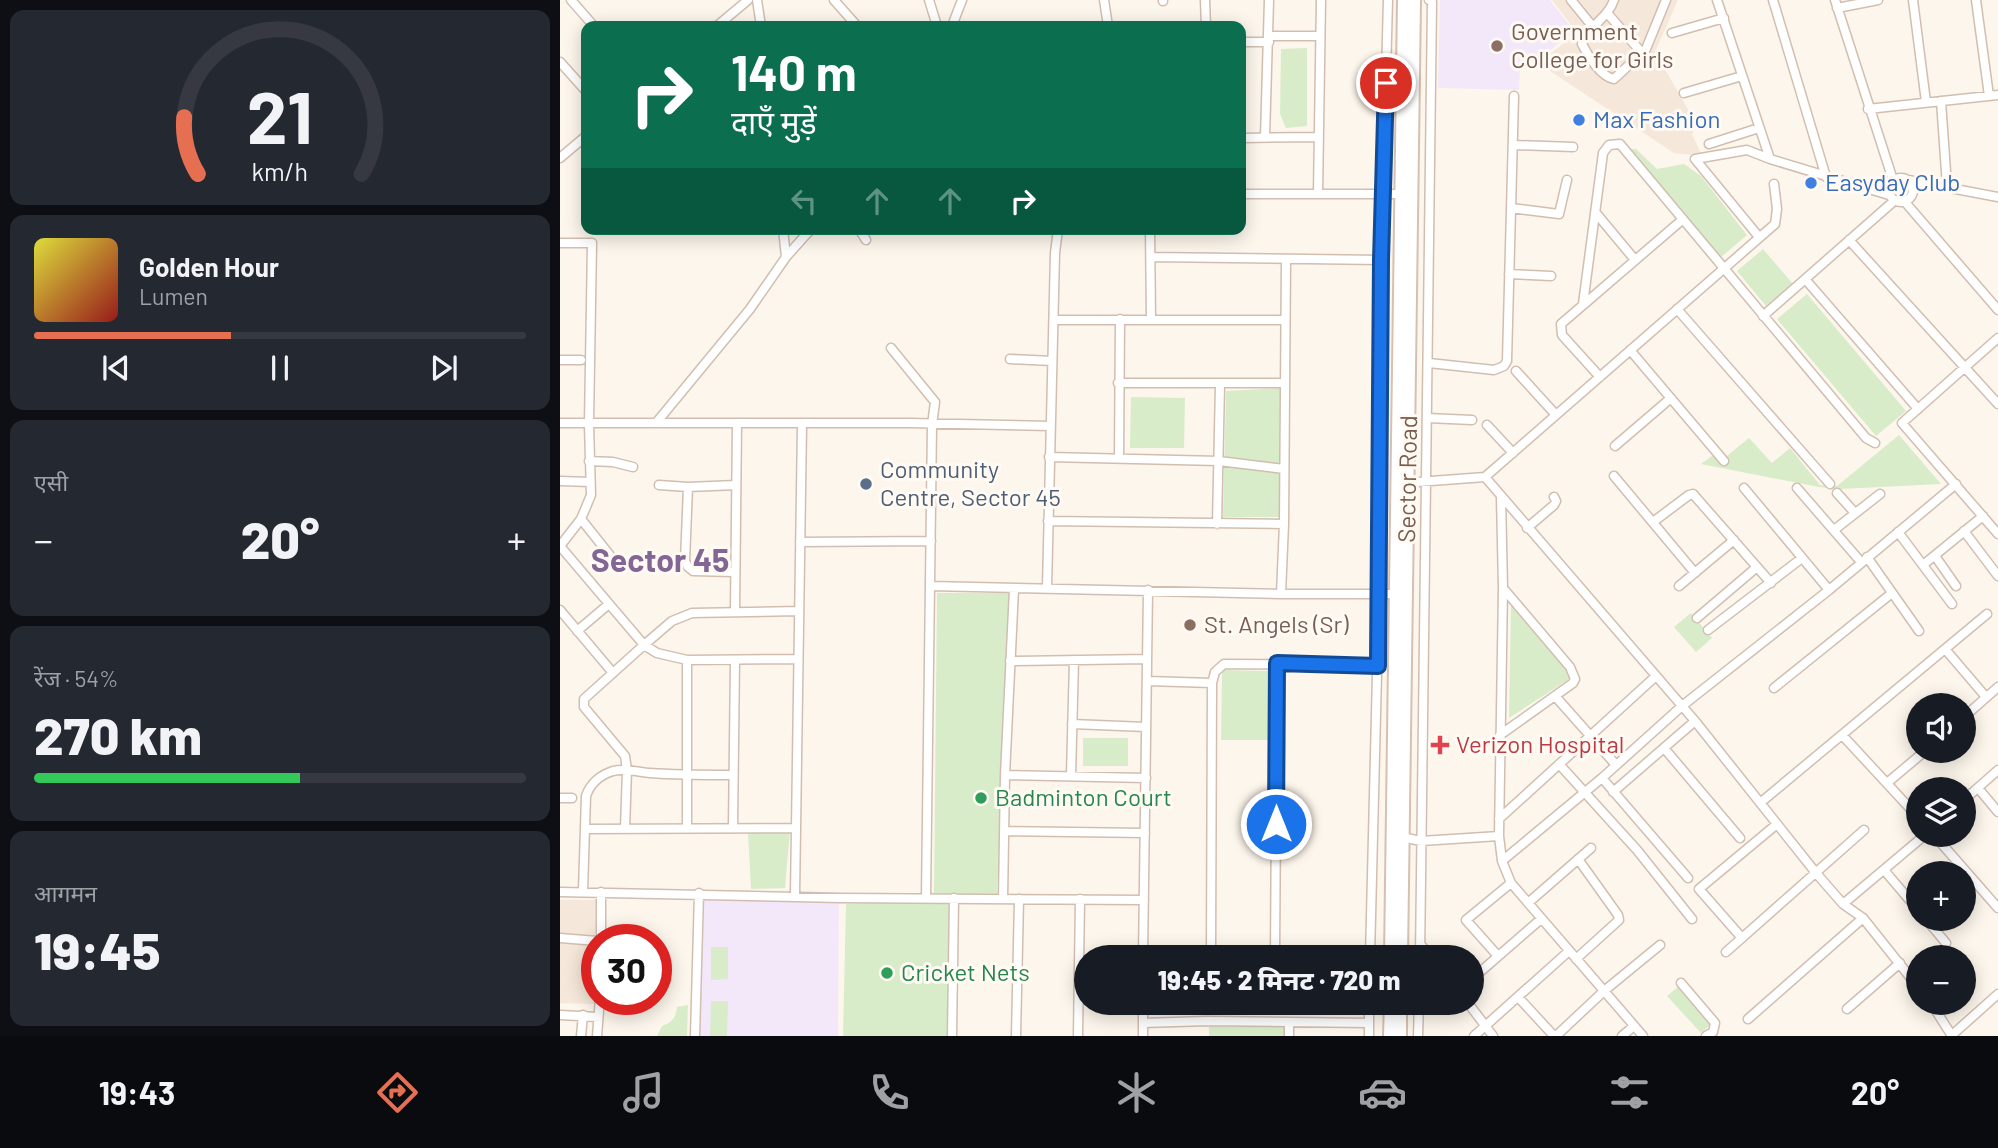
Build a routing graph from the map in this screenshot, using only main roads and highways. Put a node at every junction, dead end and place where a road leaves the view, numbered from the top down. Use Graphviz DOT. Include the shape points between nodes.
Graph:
graph roads {
  1 [pos="1404,0"];
  2 [pos="1414,0"];
  3 [pos="1406,194"];
  4 [pos="1398,837"];
  5 [pos="1392,945"];
  6 [pos="1401,945"];
  7 [pos="1391,1015"];
  8 [pos="1401,1015"];
  9 [pos="1390,1036"];
  10 [pos="1400,1036"];
  1 -- 3 [label="main road, Sector Road"];
  2 -- 3 [label="main road, Sector Road"];
  3 -- 4 [label="main road, Sector Road"];
  4 -- 5 [label="main road, Sector Road"];
  4 -- 6 [label="main road, Sector Road"];
  7 -- 9 [label="main road"];
  8 -- 10 [label="main road"];
}
